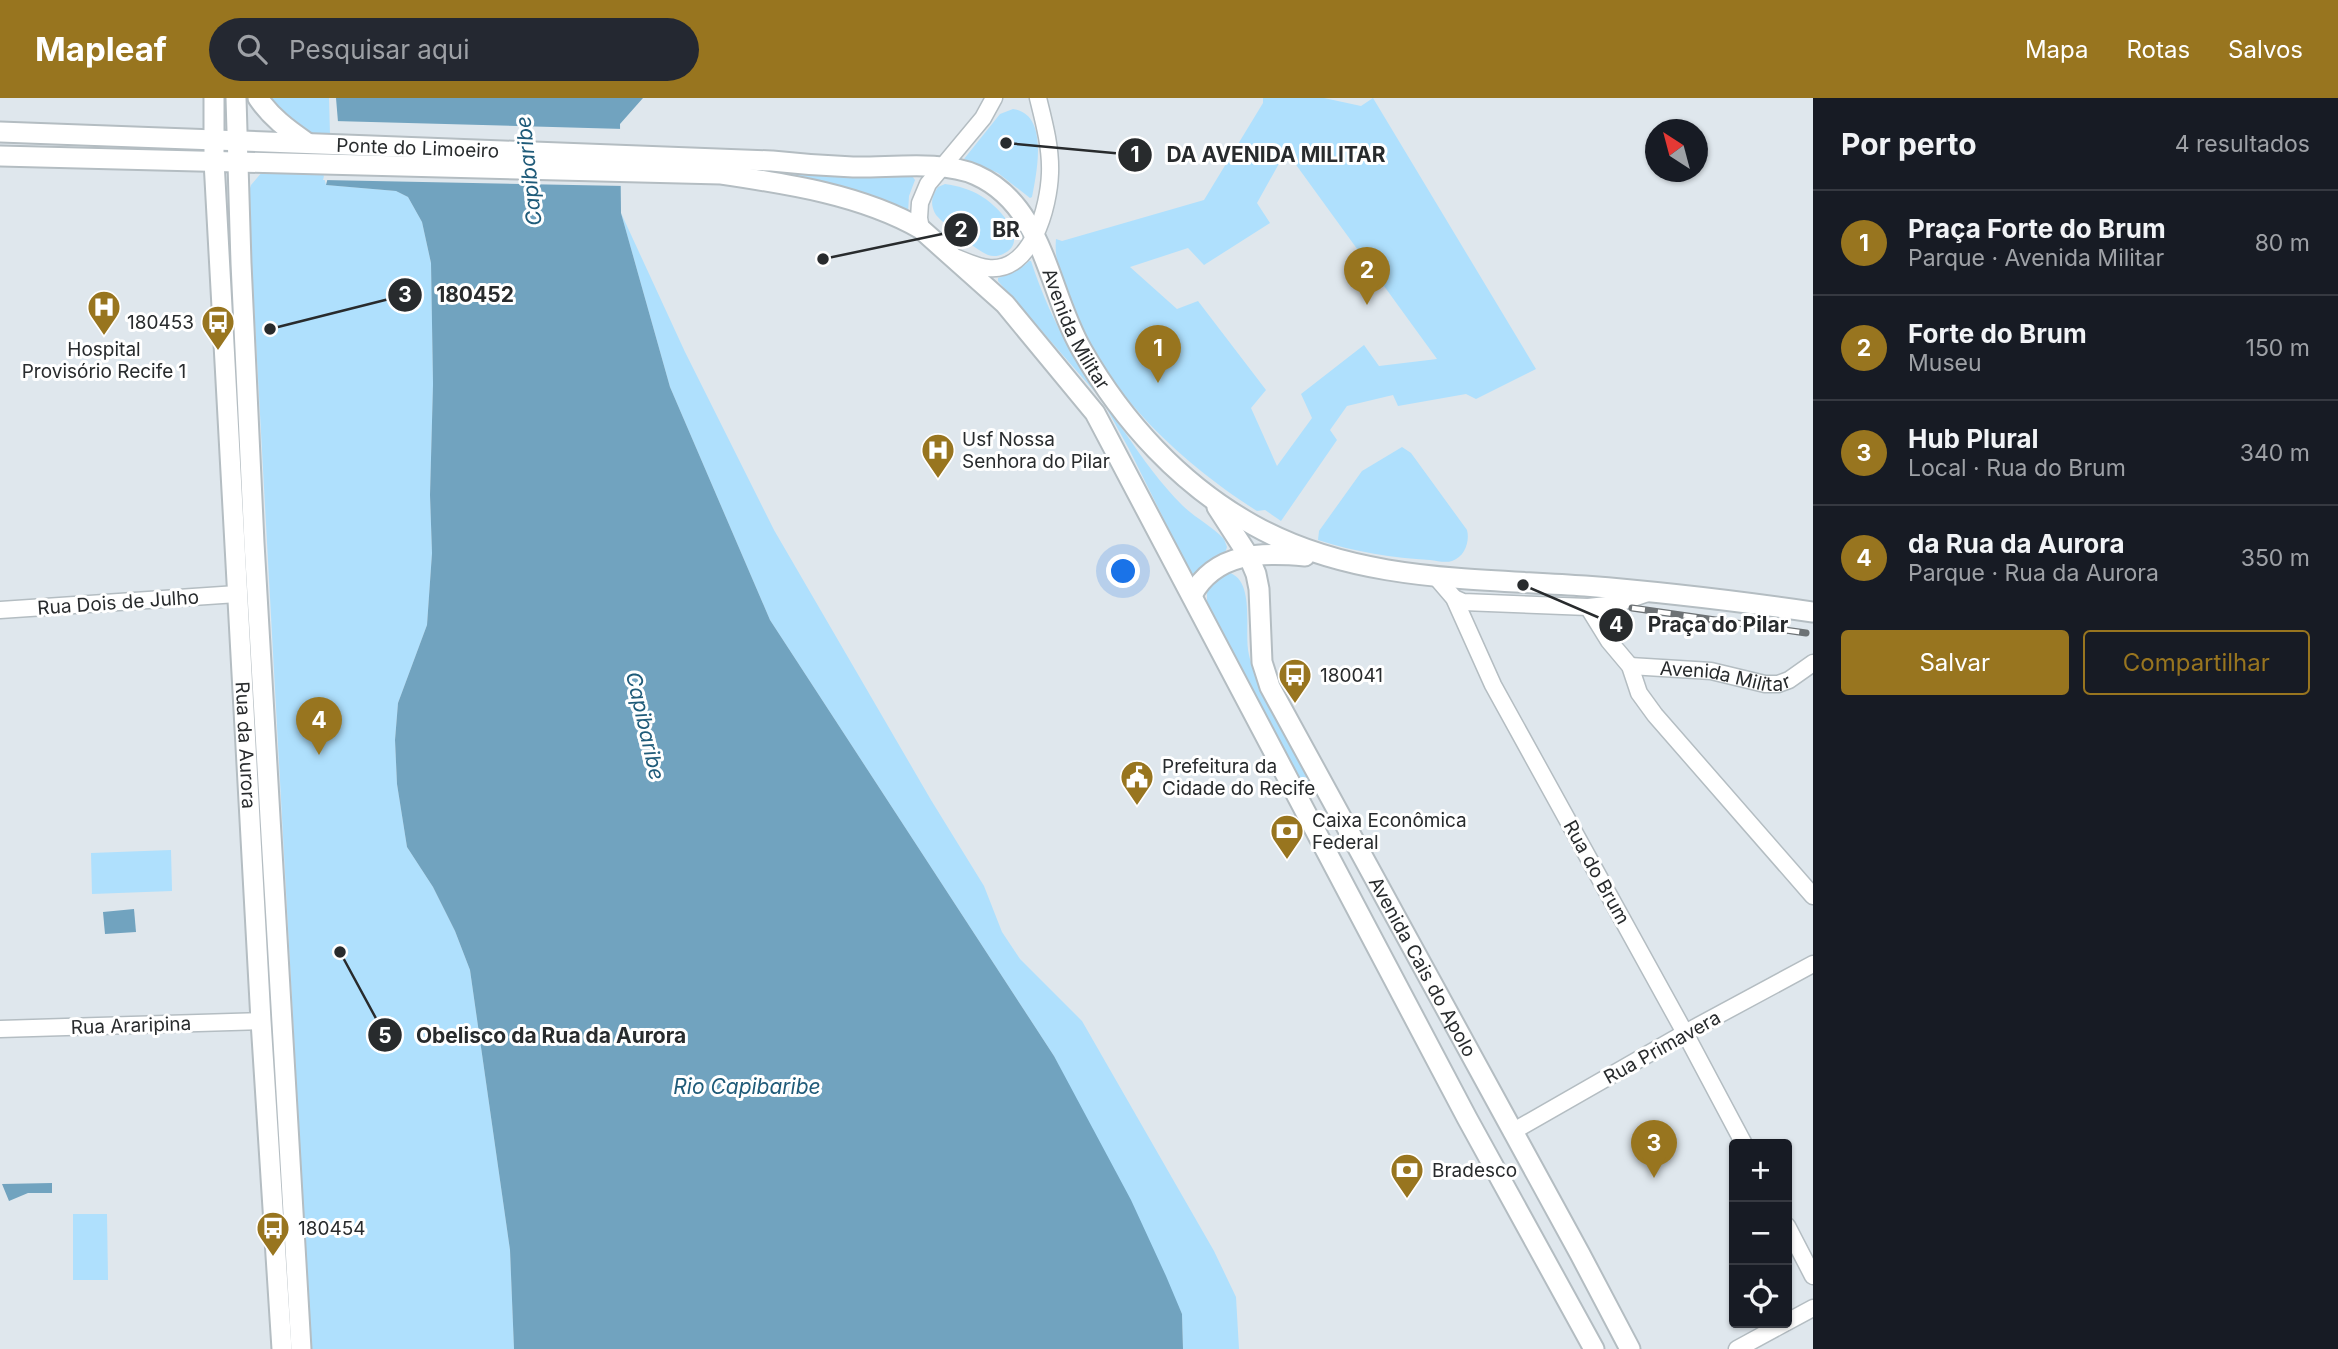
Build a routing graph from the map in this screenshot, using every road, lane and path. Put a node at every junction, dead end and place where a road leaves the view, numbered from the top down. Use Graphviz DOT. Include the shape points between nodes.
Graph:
graph roads {
  1 [pos="214,98"];
  2 [pos="236,98"];
  3 [pos="258,98"];
  4 [pos="993,98"];
  5 [pos="1038,98"];
  6 [pos="0,132"];
  7 [pos="214,139"];
  8 [pos="237,140"];
  9 [pos="313,142"];
  10 [pos="0,156"];
  11 [pos="214,161"];
  12 [pos="237,161"];
  13 [pos="643,164"];
  14 [pos="944,167"];
  15 [pos="921,229"];
  16 [pos="1035,235"];
  17 [pos="952,255"];
  18 [pos="1213,500"];
  19 [pos="1248,555"];
  20 [pos="1327,557"];
  21 [pos="1436,577"];
  22 [pos="1651,592"];
  23 [pos="237,594"];
  24 [pos="1192,595"];
  25 [pos="1454,598"];
  26 [pos="1588,607"];
  27 [pos="0,610"];
  28 [pos="1813,612"];
  29 [pos="1813,663"];
  30 [pos="1630,666"];
  31 [pos="1813,896"];
  32 [pos="1813,964"];
  33 [pos="261,1021"];
  34 [pos="0,1029"];
  35 [pos="1685,1033"];
  36 [pos="1512,1132"];
  37 [pos="1741,1139"];
  38 [pos="1792,1236"];
  39 [pos="1813,1276"];
  40 [pos="1813,1308"];
  41 [pos="1792,1319"];
  42 [pos="1775,1328"];
  43 [pos="282,1349"];
  44 [pos="301,1349"];
  45 [pos="1594,1349"];
  46 [pos="1630,1349"];
  47 [pos="1737,1349"];
  1 -- 7 [label="main road, Rua da Aurora"];
  2 -- 8 [label="main road, Rua da Aurora"];
  3 -- 9 [label="main road" via="286,129"];
  4 -- 14 [label="street"];
  5 -- 16 [label="street" via="1051,172 1046,207"];
  6 -- 7 [label="main road, Ponte do Limoeiro"];
  7 -- 8 [label="main road, Ponte do Limoeiro"];
  7 -- 11 [label="main road, Rua da Aurora"];
  8 -- 9 [label="main road, Ponte do Limoeiro"];
  8 -- 12 [label="main road, Rua da Aurora"];
  9 -- 13 [label="main road, Ponte do Limoeiro"];
  10 -- 11 [label="main road, Ponte do Limoeiro"];
  11 -- 12 [label="main road, Ponte do Limoeiro"];
  11 -- 23 [label="main road, Rua da Aurora"];
  12 -- 13 [label="main road, Ponte do Limoeiro"];
  12 -- 44 [label="main road, Rua da Aurora" via="254,543"];
  13 -- 14 [label="main road, Avenida Militar" via="772,161"];
  13 -- 15 [label="main road, Avenida Militar" via="791,184"];
  14 -- 15 [label="street" via="928,184 920,203"];
  14 -- 16 [label="main road, Avenida Militar" via="974,174 995,186 1017,207"];
  15 -- 17 [label="main road, Avenida Militar"];
  16 -- 17 [label="street" via="1018,259 1007,265 990,268"];
  16 -- 18 [label="main road, Avenida Militar" via="1079,347 1108,393 1145,439"];
  17 -- 24 [label="main road, Avenida Militar" via="1006,304 1095,413"];
  18 -- 19 [label="main road, Avenida Cais do Apolo"];
  18 -- 20 [label="main road, Avenida Militar" via="1291,545"];
  19 -- 20 [label="main road, Avenida Militar"];
  19 -- 24 [label="main road" via="1209,573"];
  19 -- 36 [label="main road, Avenida Cais do Apolo" via="1259,589 1262,662 1270,687"];
  20 -- 21 [label="main road, Avenida Militar"];
  21 -- 22 [label="main road, Avenida Militar"];
  21 -- 25 [label="street"];
  22 -- 26 [label="street, Avenida Militar" via="1616,604"];
  22 -- 28 [label="main road, Avenida Militar"];
  23 -- 27 [label="street, Rua Dois de Julho"];
  23 -- 33 [label="main road, Rua da Aurora"];
  24 -- 45 [label="main road, Avenida Cais do Apolo"];
  25 -- 26 [label="street, Avenida Militar"];
  25 -- 35 [label="street, Rua do Brum" via="1493,685"];
  26 -- 30 [label="street"];
  29 -- 30 [label="street, Avenida Militar" via="1778,684 1711,671"];
  30 -- 31 [label="street" via="1639,693 1655,715"];
  32 -- 35 [label="street, Rua Primavera"];
  33 -- 34 [label="street, Rua Araripina"];
  33 -- 43 [label="main road, Rua da Aurora"];
  35 -- 36 [label="street, Rua Primavera"];
  35 -- 37 [label="street, Rua do Brum"];
  36 -- 46 [label="main road, Avenida Cais do Apolo"];
  38 -- 39 [label="street"];
  40 -- 41 [label="street"];
  42 -- 47 [label="street"];
}
